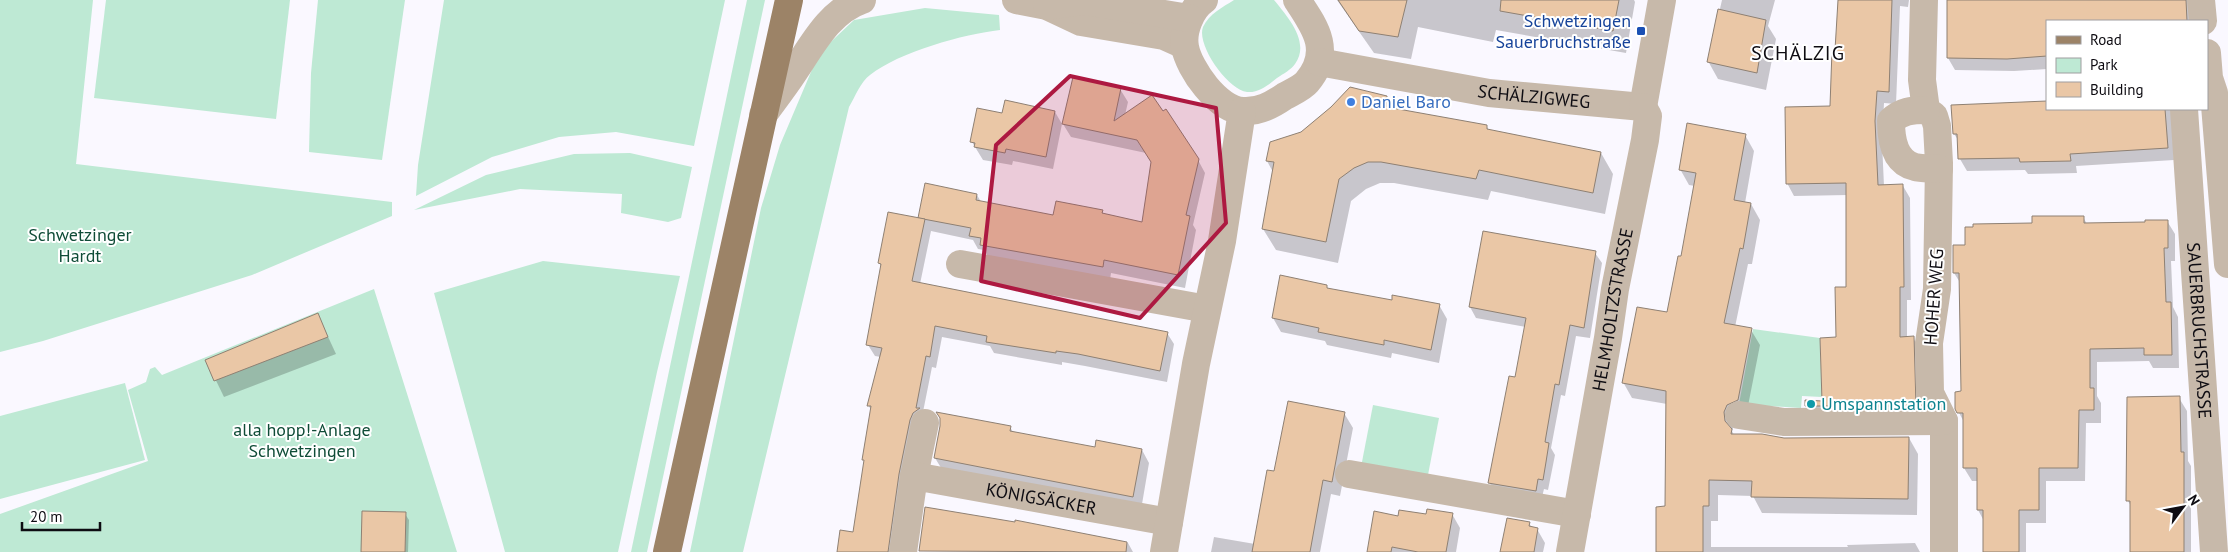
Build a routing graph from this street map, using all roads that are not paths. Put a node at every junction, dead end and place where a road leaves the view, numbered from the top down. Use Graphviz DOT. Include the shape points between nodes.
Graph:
graph roads {
  1 [pos="789,0"];
  2 [pos="862,0"];
  3 [pos="1016,0"];
  4 [pos="1297,0"];
  5 [pos="1662,0"];
  6 [pos="1924,0"];
  7 [pos="2201,0"];
  8 [pos="1047,6"];
  9 [pos="1197,9"];
  10 [pos="2203,20"];
  11 [pos="1184,45"];
  12 [pos="1319,62"];
  13 [pos="2208,66"];
  14 [pos="2216,92"];
  15 [pos="1643,107"];
  16 [pos="1926,110"];
  17 [pos="2184,110"];
  18 [pos="1242,111"];
  19 [pos="763,115"];
  20 [pos="1939,169"];
  21 [pos="960,264"];
  22 [pos="2228,264"];
  23 [pos="1207,309"];
  24 [pos="1739,415"];
  25 [pos="1944,421"];
  26 [pos="925,423"];
  27 [pos="1349,474"];
  28 [pos="914,476"];
  29 [pos="1577,514"];
  30 [pos="1169,522"];
  31 [pos="667,552"];
  32 [pos="903,552"];
  33 [pos="1164,552"];
  34 [pos="1570,552"];
  35 [pos="1944,552"];
  36 [pos="2214,552"];
  1 -- 19 [label="main road"];
  2 -- 19 [label="street" via="835,17 817,36"];
  3 -- 8 [label="street"];
  4 -- 12 [label="street" via="1317,30"];
  5 -- 15 [label="street"];
  6 -- 16 [label="street, HOHER WEG" via="1922,80"];
  7 -- 10 [label="street"];
  8 -- 9 [label="street" via="1084,1"];
  8 -- 11 [label="street" via="1081,22 1164,36"];
  9 -- 11 [label="street"];
  11 -- 18 [label="street" via="1189,59 1214,97"];
  12 -- 15 [label="street, SCHÄLZIGWEG" via="1490,93"];
  12 -- 18 [label="street" via="1306,82 1283,98 1267,108"];
  13 -- 14 [label="street, SAUERBRUCHSTRASSE" via="2209,78"];
  14 -- 22 [label="street, SAUERBRUCHSTRASSE"];
  15 -- 29 [label="street, HELMHOLTZSTRASSE" via="1648,116 1645,140 1615,289"];
  16 -- 20 [label="street, HOHER WEG" via="1934,116 1937,126"];
  16 -- 20 [label="street" via="1911,110 1897,115 1891,121 1892,144 1913,167"];
  17 -- 36 [label="street, SAUERBRUCHSTRASSE"];
  18 -- 23 [label="street" via="1222,241"];
  19 -- 31 [label="main road"];
  20 -- 25 [label="street, HOHER WEG" via="1937,290 1929,343 1930,393"];
  21 -- 23 [label="street"];
  23 -- 30 [label="street"];
  24 -- 25 [label="street" via="1784,422"];
  25 -- 35 [label="street, HOHER WEG"];
  26 -- 28 [label="street"];
  27 -- 29 [label="street"];
  28 -- 30 [label="street, KÖNIGSÄCKER"];
  28 -- 32 [label="street"];
  29 -- 34 [label="street, HELMHOLTZSTRASSE"];
  30 -- 33 [label="street"];
}
